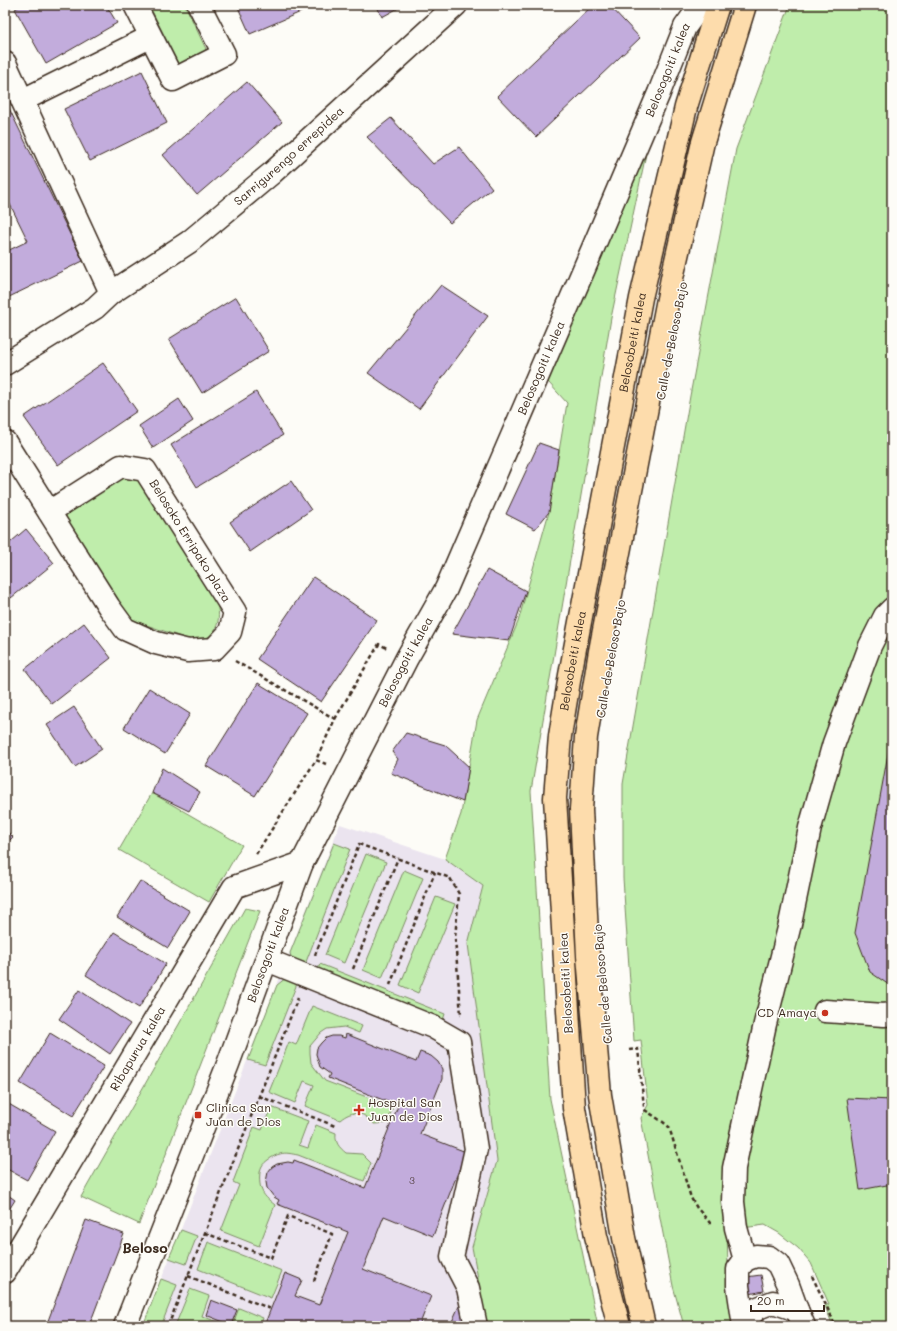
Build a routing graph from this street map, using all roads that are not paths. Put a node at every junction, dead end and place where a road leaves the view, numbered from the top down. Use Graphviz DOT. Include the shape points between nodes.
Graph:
graph roads {
  1 [pos="135,5"];
  2 [pos="199,5"];
  3 [pos="456,5"];
  4 [pos="701,5"];
  5 [pos="718,5"];
  6 [pos="745,5"];
  7 [pos="150,37"];
  8 [pos="5,65"];
  9 [pos="23,100"];
  10 [pos="111,293"];
  11 [pos="5,364"];
  12 [pos="5,442"];
  13 [pos="49,512"];
  14 [pos="892,609"];
  15 [pos="302,863"];
  16 [pos="267,960"];
  17 [pos="825,1011"];
  18 [pos="892,1014"];
  19 [pos="745,1260"];
  20 [pos="5,1272"];
  21 [pos="800,1318"];
  22 [pos="744,1324"];
  23 [pos="125,1326"];
  24 [pos="476,1326"];
  25 [pos="619,1326"];
  26 [pos="644,1326"];
  1 -- 7 [label="street"];
  2 -- 7 [label="street" via="224,54 173,80"];
  3 -- 10 [label="street, Sarrigurengo errepidea" via="260,183 189,242"];
  4 -- 15 [label="street, Belosogoiti kalea" via="685,27 446,589 407,658"];
  5 -- 25 [label="main road, Belosobeiti kalea" via="686,108 641,298 570,675 560,736 555,798 574,1108 596,1236"];
  6 -- 26 [label="main road, Belosobeiti kalea" via="703,142 672,278 600,651 586,737 581,809 588,956 600,1095 623,1231"];
  7 -- 9 [label="street"];
  8 -- 9 [label="street"];
  9 -- 10 [label="street"];
  10 -- 11 [label="street, Sarrigurengo errepidea" via="95,308"];
  12 -- 13 [label="street"];
  13 -- 13 [label="street, Belosoko Erripako plaza" via="125,629 156,643 188,651 214,649 230,632 235,612 145,470 121,466"];
  14 -- 19 [label="street" via="885,616 870,646 834,743 810,828 764,1031 734,1168 733,1202 736,1228"];
  15 -- 16 [label="street, Belosogoiti kalea"];
  15 -- 20 [label="street, Ribapurua kalea" via="234,887"];
  16 -- 23 [label="street, Belosogoiti kalea"];
  16 -- 24 [label="street" via="433,1027 459,1042 476,1148 452,1257 468,1288"];
  17 -- 18 [label="street"];
  19 -- 21 [label="street" via="756,1256 769,1257 778,1264"];
  19 -- 22 [label="street" via="738,1268"];
  21 -- 22 [label="street" via="773,1302 758,1308"];
}
